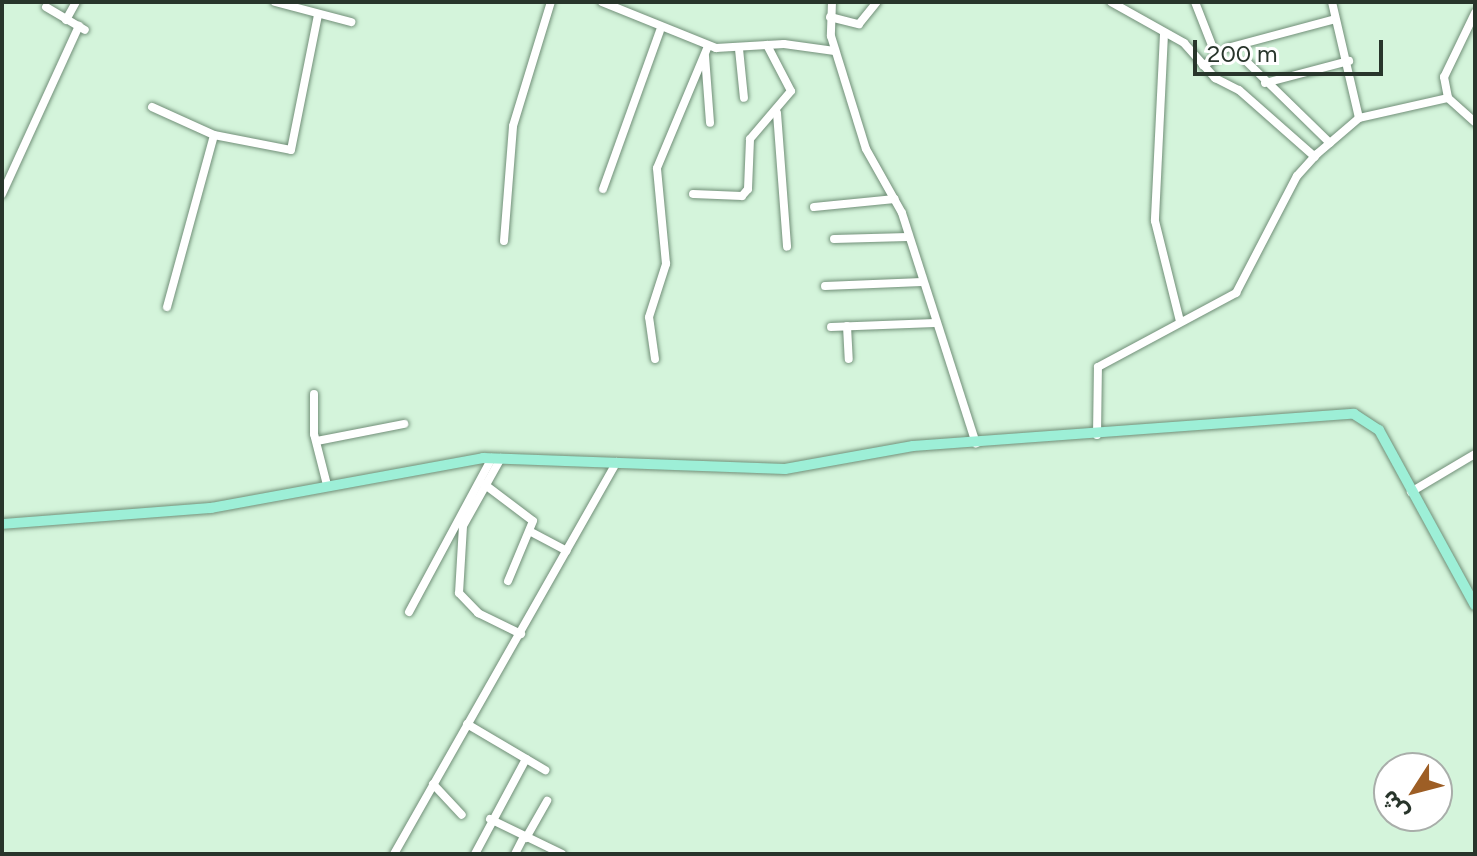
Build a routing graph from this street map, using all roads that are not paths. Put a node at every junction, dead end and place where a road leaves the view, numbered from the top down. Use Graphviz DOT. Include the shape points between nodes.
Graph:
graph roads {
  1 [pos="76,2"];
  2 [pos="275,2"];
  3 [pos="551,2"];
  4 [pos="602,2"];
  5 [pos="832,2"];
  6 [pos="877,2"];
  7 [pos="1111,2"];
  8 [pos="1195,2"];
  9 [pos="1332,2"];
  10 [pos="46,7"];
  11 [pos="1475,13"];
  12 [pos="318,15"];
  13 [pos="830,17"];
  14 [pos="1335,19"];
  15 [pos="66,20"];
  16 [pos="351,22"];
  17 [pos="660,31"];
  18 [pos="1164,34"];
  19 [pos="767,45"];
  20 [pos="1227,48"];
  21 [pos="739,49"];
  22 [pos="706,50"];
  23 [pos="835,51"];
  24 [pos="1349,61"];
  25 [pos="1247,62"];
  26 [pos="1203,65"];
  27 [pos="1265,83"];
  28 [pos="744,98"];
  29 [pos="1448,98"];
  30 [pos="152,107"];
  31 [pos="777,113"];
  32 [pos="1359,118"];
  33 [pos="1475,122"];
  34 [pos="710,123"];
  35 [pos="214,135"];
  36 [pos="1330,143"];
  37 [pos="1315,157"];
  38 [pos="603,189"];
  39 [pos="2,194"];
  40 [pos="693,194"];
  41 [pos="895,199"];
  42 [pos="814,207"];
  43 [pos="908,237"];
  44 [pos="834,239"];
  45 [pos="504,241"];
  46 [pos="787,247"];
  47 [pos="922,282"];
  48 [pos="825,286"];
  49 [pos="167,307"];
  50 [pos="1180,321"];
  51 [pos="935,323"];
  52 [pos="847,326"];
  53 [pos="831,327"];
  54 [pos="655,359"];
  55 [pos="849,359"];
  56 [pos="314,394"];
  57 [pos="404,424"];
  58 [pos="1097,435"];
  59 [pos="317,441"];
  60 [pos="976,443"];
  61 [pos="1475,454"];
  62 [pos="496,458"];
  63 [pos="617,462"];
  64 [pos="483,483"];
  65 [pos="327,485"];
  66 [pos="1411,492"];
  67 [pos="2,524"];
  68 [pos="533,533"];
  69 [pos="567,551"];
  70 [pos="508,581"];
  71 [pos="1475,605"];
  72 [pos="409,612"];
  73 [pos="521,634"];
  74 [pos="467,724"];
  75 [pos="526,759"];
  76 [pos="545,770"];
  77 [pos="433,784"];
  78 [pos="547,801"];
  79 [pos="462,815"];
  80 [pos="490,819"];
  81 [pos="525,838"];
  82 [pos="558,853"];
  83 [pos="394,854"];
  84 [pos="475,854"];
  85 [pos="515,854"];
  1 -- 15 [label="street"];
  2 -- 12 [label="street"];
  3 -- 45 [label="street" via="513,126"];
  4 -- 17 [label="street"];
  5 -- 13 [label="street"];
  6 -- 13 [label="street" via="859,24"];
  7 -- 18 [label="street"];
  8 -- 26 [label="street" via="1217,58"];
  9 -- 14 [label="street"];
  10 -- 15 [label="street"];
  11 -- 29 [label="street" via="1448,56"];
  12 -- 16 [label="street"];
  12 -- 35 [label="street" via="291,150"];
  13 -- 23 [label="street"];
  14 -- 20 [label="street"];
  14 -- 24 [label="street"];
  15 -- 39 [label="street" via="82,28"];
  17 -- 22 [label="street"];
  17 -- 38 [label="street"];
  18 -- 26 [label="street"];
  18 -- 50 [label="street" via="1155,221"];
  19 -- 21 [label="street"];
  19 -- 23 [label="street"];
  19 -- 31 [label="street" via="791,91"];
  21 -- 22 [label="street"];
  21 -- 28 [label="street"];
  22 -- 34 [label="street"];
  22 -- 54 [label="street" via="657,168 666,264 649,317"];
  23 -- 41 [label="street" via="872,164"];
  24 -- 27 [label="street"];
  24 -- 32 [label="street"];
  25 -- 27 [label="street"];
  26 -- 37 [label="street"];
  27 -- 36 [label="street"];
  29 -- 32 [label="street"];
  29 -- 33 [label="street"];
  30 -- 35 [label="street"];
  31 -- 40 [label="street" via="750,139 750,184 742,196"];
  31 -- 46 [label="street"];
  32 -- 36 [label="street"];
  35 -- 49 [label="street"];
  36 -- 37 [label="street"];
  37 -- 50 [label="street" via="1236,293 1209,313"];
  41 -- 42 [label="street"];
  41 -- 43 [label="street"];
  43 -- 44 [label="street"];
  43 -- 47 [label="street"];
  47 -- 48 [label="street"];
  47 -- 51 [label="street"];
  50 -- 58 [label="street" via="1098,367"];
  51 -- 52 [label="street"];
  51 -- 60 [label="street"];
  52 -- 53 [label="street"];
  52 -- 55 [label="street"];
  56 -- 59 [label="street"];
  57 -- 59 [label="street"];
  58 -- 60 [label="main road"];
  58 -- 66 [label="main road" via="1354,414 1379,430"];
  59 -- 65 [label="street"];
  60 -- 63 [label="main road" via="874,450 785,469"];
  61 -- 66 [label="street"];
  62 -- 63 [label="main road"];
  62 -- 64 [label="street"];
  62 -- 65 [label="main road"];
  63 -- 69 [label="street"];
  64 -- 68 [label="street" via="528,517"];
  64 -- 72 [label="street"];
  64 -- 73 [label="street" via="459,541 459,593 478,613"];
  65 -- 67 [label="main road" via="211,508"];
  66 -- 71 [label="main road"];
  68 -- 69 [label="street"];
  68 -- 70 [label="street"];
  69 -- 73 [label="street"];
  73 -- 74 [label="street"];
  74 -- 75 [label="street"];
  74 -- 77 [label="street"];
  75 -- 76 [label="street"];
  75 -- 80 [label="street"];
  77 -- 79 [label="street"];
  77 -- 83 [label="street"];
  78 -- 81 [label="street"];
  80 -- 81 [label="street"];
  80 -- 84 [label="street"];
  81 -- 82 [label="street"];
  81 -- 85 [label="street"];
}
